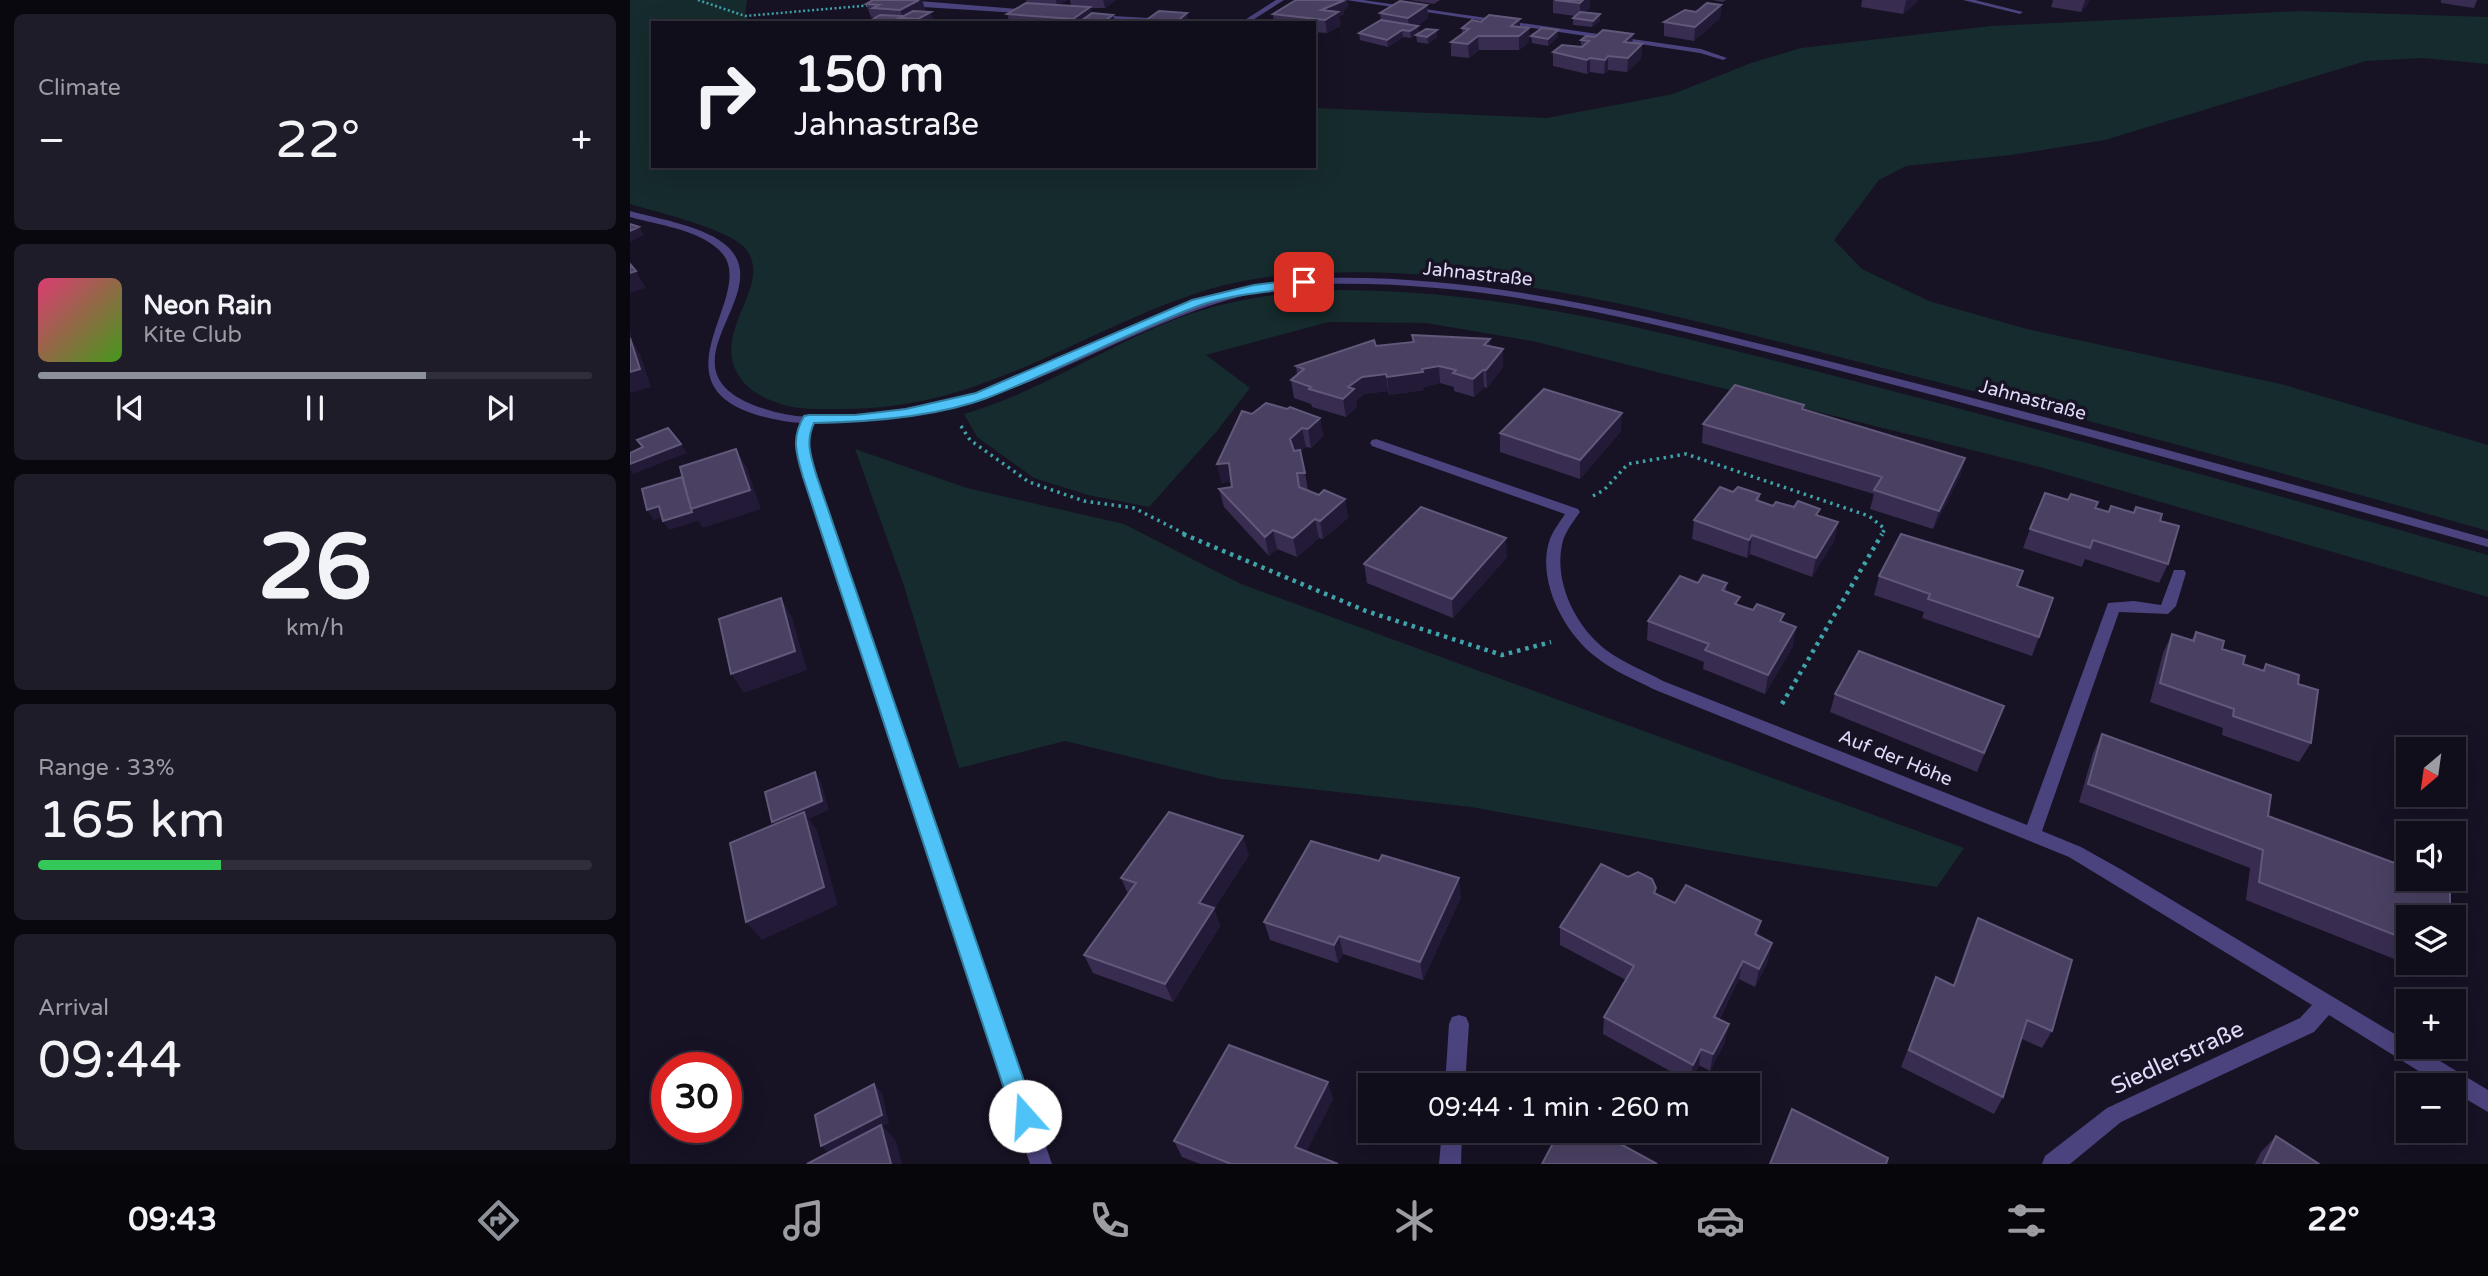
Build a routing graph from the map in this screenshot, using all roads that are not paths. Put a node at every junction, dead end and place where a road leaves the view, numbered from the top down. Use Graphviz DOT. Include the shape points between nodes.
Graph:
graph roads {
  1 [pos="1281,0"];
  2 [pos="1349,0"];
  3 [pos="1966,0"];
  4 [pos="909,1"];
  5 [pos="2020,12"];
  6 [pos="1048,13"];
  7 [pos="1090,16"];
  8 [pos="1169,21"];
  9 [pos="1248,21"];
  10 [pos="1723,58"];
  11 [pos="630,214"];
  12 [pos="809,419"];
  13 [pos="1376,443"];
  14 [pos="2488,543"];
  15 [pos="2179,573"];
  16 [pos="2032,834"];
  17 [pos="2327,1003"];
  18 [pos="1459,1024"];
  19 [pos="1456,1073"];
  20 [pos="2488,1102"];
  21 [pos="1451,1143"];
  22 [pos="1041,1164"];
  23 [pos="1450,1164"];
  24 [pos="2053,1164"];
  1 -- 9 [label="street"];
  2 -- 10 [label="street" via="1701,51"];
  3 -- 5 [label="street"];
  4 -- 6 [label="street"];
  7 -- 8 [label="street"];
  11 -- 12 [label="street, Jahnastraße" via="700,236 731,254 736,284 712,339 708,370 719,388 740,404 769,415"];
  12 -- 14 [label="street, Jahnastraße" via="855,419 947,405 1008,385 1171,312 1221,295 1322,281 1446,286 1538,297 1666,324 1973,401"];
  12 -- 22 [label="street" via="801,446 810,477"];
  13 -- 16 [label="street, Auf der Höhe" via="1573,513 1559,533 1554,559 1560,597 1580,634 1600,653 1658,685"];
  15 -- 16 [label="street" via="2169,606 2163,610 2113,607"];
  16 -- 17 [label="street, Auf der Höhe" via="2116,875"];
  17 -- 20 [label="street, Auf der Höhe"];
  17 -- 24 [label="street, Siedlerstraße" via="2307,1025 2114,1115"];
  18 -- 19 [label="street"];
  21 -- 23 [label="street"];
}
